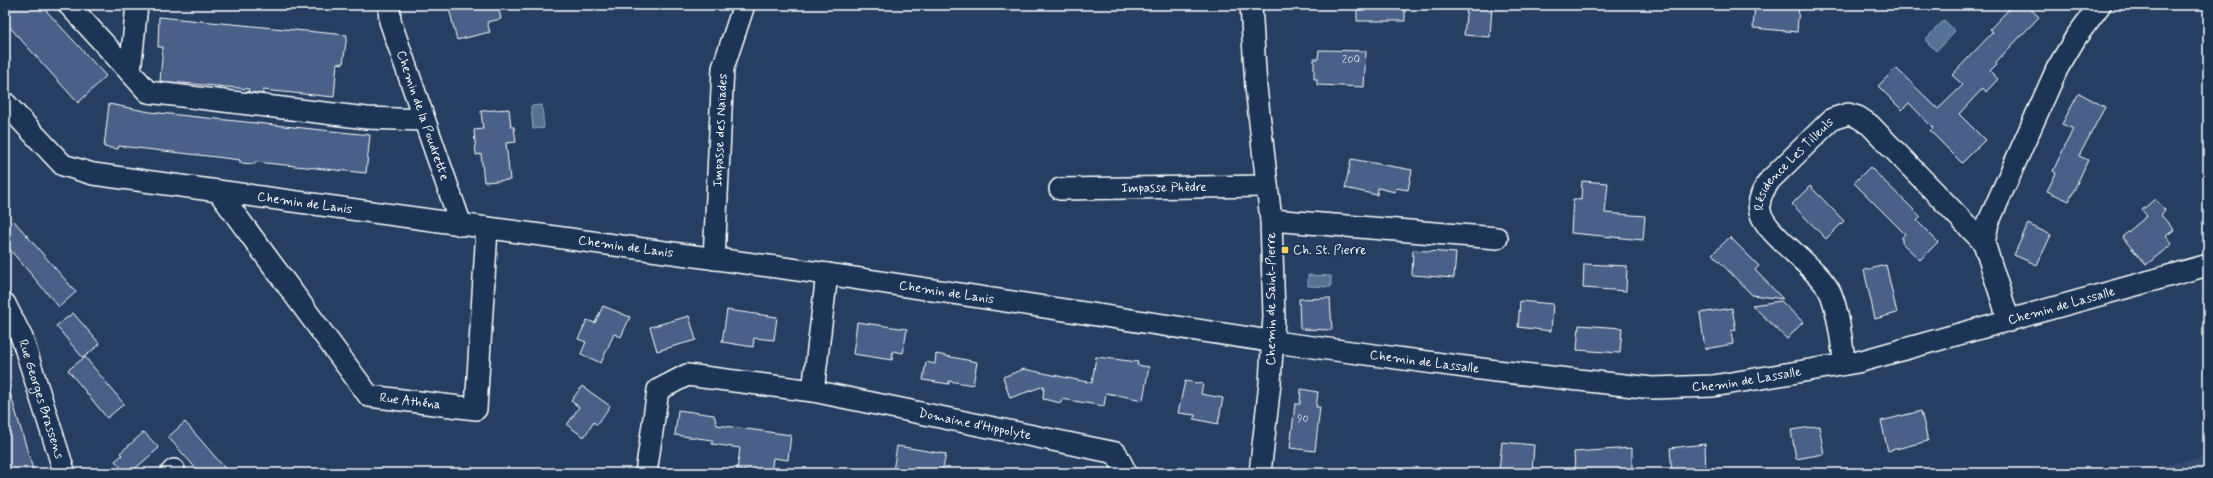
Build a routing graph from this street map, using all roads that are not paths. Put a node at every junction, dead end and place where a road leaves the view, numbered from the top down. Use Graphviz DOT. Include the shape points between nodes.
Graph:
graph roads {
  1 [pos="69,5"];
  2 [pos="137,5"];
  3 [pos="389,5"];
  4 [pos="744,5"];
  5 [pos="1250,5"];
  6 [pos="2100,5"];
  7 [pos="130,72"];
  8 [pos="5,103"];
  9 [pos="424,120"];
  10 [pos="1267,186"];
  11 [pos="1060,189"];
  12 [pos="218,191"];
  13 [pos="1271,220"];
  14 [pos="461,225"];
  15 [pos="488,229"];
  16 [pos="1497,238"];
  17 [pos="1984,243"];
  18 [pos="714,259"];
  19 [pos="2208,265"];
  20 [pos="827,274"];
  21 [pos="5,304"];
  22 [pos="2009,321"];
  23 [pos="1273,342"];
  24 [pos="1845,364"];
  25 [pos="813,391"];
  26 [pos="65,472"];
  27 [pos="646,473"];
  28 [pos="1126,473"];
  29 [pos="1260,473"];
  1 -- 7 [label="street"];
  2 -- 7 [label="street"];
  3 -- 9 [label="street, Chemin de la Poudrette" via="390,21"];
  4 -- 18 [label="street, Impasse des Naïades" via="723,68"];
  5 -- 10 [label="street, Chemin de Saint-Pierre"];
  6 -- 17 [label="street" via="2076,37 2057,69 1990,217"];
  7 -- 9 [label="street" via="148,92 367,118"];
  8 -- 12 [label="street, Chemin de Lanis" via="63,164 93,174"];
  9 -- 14 [label="street, Chemin de la Poudrette"];
  10 -- 11 [label="street, Impasse Phèdre"];
  10 -- 13 [label="street, Chemin de Saint-Pierre"];
  12 -- 14 [label="street, Chemin de Lanis"];
  12 -- 15 [label="street, Rue Athéna" via="369,396 476,409"];
  13 -- 16 [label="street"];
  13 -- 23 [label="street, Chemin de Saint-Pierre"];
  14 -- 15 [label="street, Chemin de Lanis"];
  15 -- 18 [label="street, Chemin de Lanis"];
  17 -- 22 [label="street, Résidence Les Tilleuls"];
  17 -- 24 [label="street, Résidence Les Tilleuls" via="1870,125 1848,114 1832,118 1770,180 1759,201 1760,211 1766,223 1830,291"];
  18 -- 20 [label="street, Chemin de Lanis"];
  19 -- 22 [label="street, Chemin de Lassalle"];
  20 -- 23 [label="street, Chemin de Lanis"];
  20 -- 25 [label="street"];
  21 -- 26 [label="street, Rue Georges Brassens" via="22,338"];
  22 -- 24 [label="street, Chemin de Lassalle"];
  23 -- 24 [label="street, Chemin de Lassalle" via="1652,388 1713,386"];
  23 -- 29 [label="street, Chemin de Saint-Pierre"];
  25 -- 27 [label="street, Domaine d'Hippolyte" via="687,375 658,390"];
  25 -- 28 [label="street, Domaine d'Hippolyte" via="1116,453"];
}
